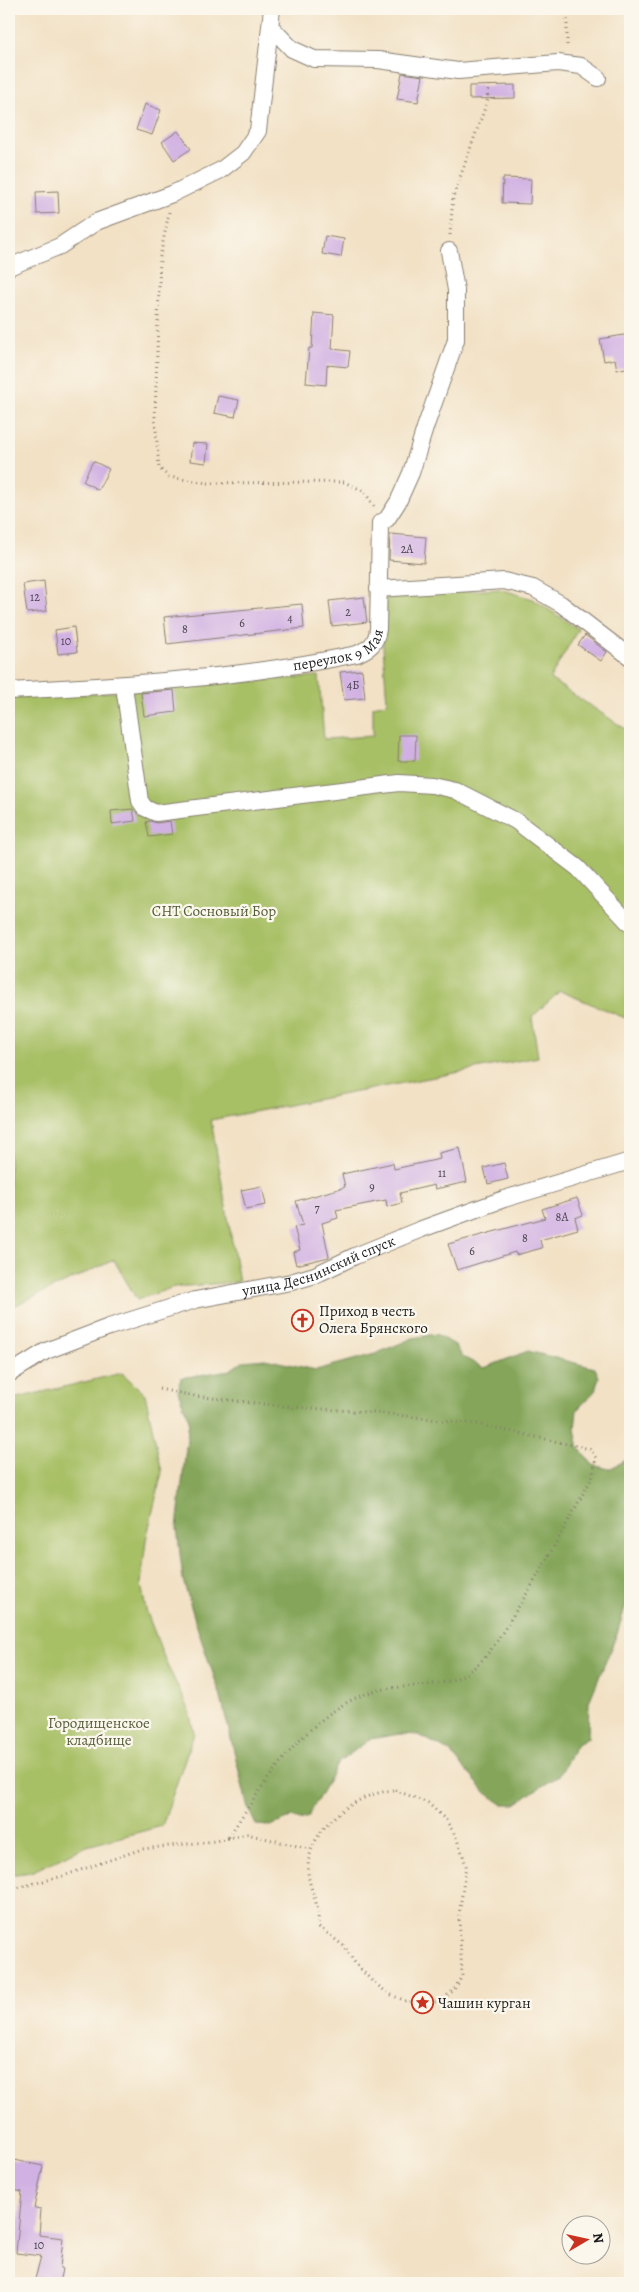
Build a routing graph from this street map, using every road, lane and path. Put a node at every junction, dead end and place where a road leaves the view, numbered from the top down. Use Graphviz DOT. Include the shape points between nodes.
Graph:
graph roads {
  1 [pos="272,9"];
  2 [pos="567,9"];
  3 [pos="271,26"];
  4 [pos="567,64"];
  5 [pos="491,69"];
  6 [pos="598,78"];
  7 [pos="172,194"];
  8 [pos="449,251"];
  9 [pos="9,267"];
  10 [pos="380,523"];
  11 [pos="378,589"];
  12 [pos="628,650"];
  13 [pos="124,686"];
  14 [pos="9,691"];
  15 [pos="630,924"];
  16 [pos="630,1161"];
  17 [pos="9,1374"];
  18 [pos="159,1390"];
  19 [pos="228,1838"];
  20 [pos="310,1849"];
  21 [pos="9,1890"];
  1 -- 3 [label="street"];
  2 -- 4 [label="path"];
  3 -- 5 [label="street" via="292,50 314,59 378,60 458,71"];
  3 -- 7 [label="street" via="258,132 243,153 221,170"];
  4 -- 5 [label="street"];
  4 -- 6 [label="street" via="581,66"];
  5 -- 8 [label="path" via="487,102 453,197"];
  7 -- 9 [label="street" via="96,222 60,246"];
  7 -- 10 [label="path" via="160,257 155,417 159,468 169,477 207,483 344,482 364,491 374,503"];
  8 -- 10 [label="street" via="456,290 456,340 412,474 387,519"];
  10 -- 11 [label="street"];
  11 -- 12 [label="street" via="504,581 533,588"];
  11 -- 13 [label="street, переулок 9 Мая" via="376,640 371,648 357,654 260,672"];
  13 -- 14 [label="street, переулок 9 Мая"];
  13 -- 15 [label="street" via="140,801 145,808 156,813 399,783 455,790 516,821 578,868"];
  16 -- 17 [label="street, улица Деснинский спуск" via="504,1199 354,1256 315,1275 195,1300 109,1327 46,1351"];
  18 -- 19 [label="path" via="280,1406 477,1424 590,1449 596,1458 593,1476 533,1585 488,1656 450,1681 378,1690 347,1700 284,1757 260,1787"];
  19 -- 20 [label="path" via="247,1834"];
  19 -- 21 [label="path" via="142,1849 64,1876"];
  20 -- 20 [label="path" via="307,1869 319,1927 344,1946 372,1981 389,1994 408,2002 440,2002 454,1990 462,1976 459,1915 466,1866 446,1820 428,1803 408,1794 395,1790 380,1791 348,1806 332,1819"];
}
